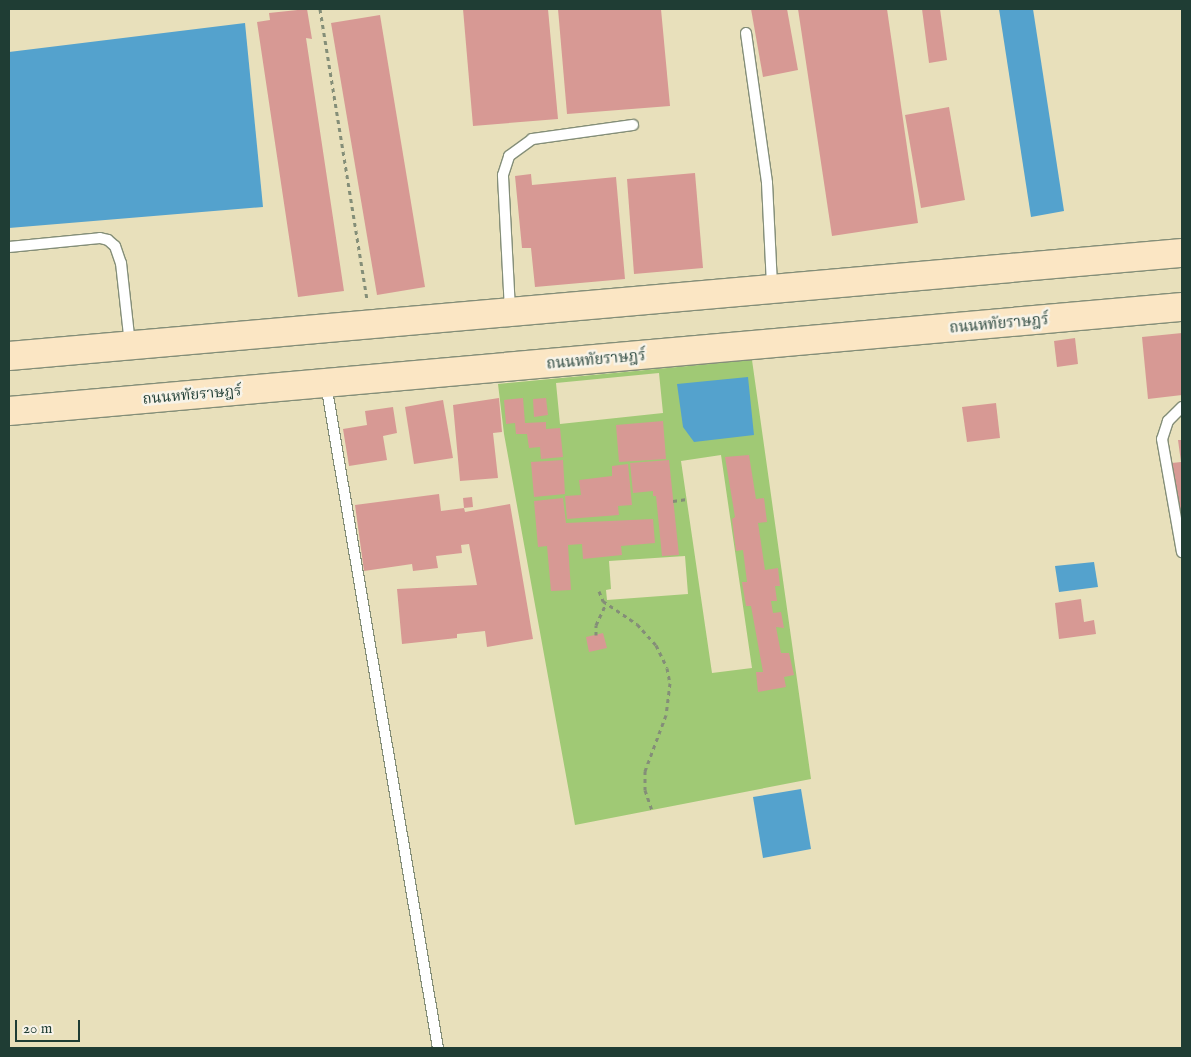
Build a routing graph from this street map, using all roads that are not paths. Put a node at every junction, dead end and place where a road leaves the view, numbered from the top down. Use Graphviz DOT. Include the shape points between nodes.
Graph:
graph roads {
  1 [pos="746,33"];
  2 [pos="633,125"];
  3 [pos="9,246"];
  4 [pos="1182,253"];
  5 [pos="772,287"];
  6 [pos="1182,307"];
  7 [pos="510,310"];
  8 [pos="130,345"];
  9 [pos="9,356"];
  10 [pos="326,384"];
  11 [pos="1182,407"];
  12 [pos="9,411"];
  13 [pos="1182,552"];
  14 [pos="438,1048"];
  1 -- 5 [label="lane" via="767,183"];
  2 -- 7 [label="lane" via="532,139 509,156 504,175"];
  3 -- 8 [label="lane" via="108,240 115,246 121,263"];
  4 -- 5 [label="main road"];
  5 -- 7 [label="main road"];
  6 -- 10 [label="main road, ถนนหทัยราษฎร์"];
  7 -- 8 [label="main road"];
  8 -- 9 [label="main road"];
  10 -- 12 [label="main road, ถนนหทัยราษฎร์"];
  10 -- 14 [label="lane"];
  11 -- 13 [label="lane" via="1168,421 1162,440"];
}
